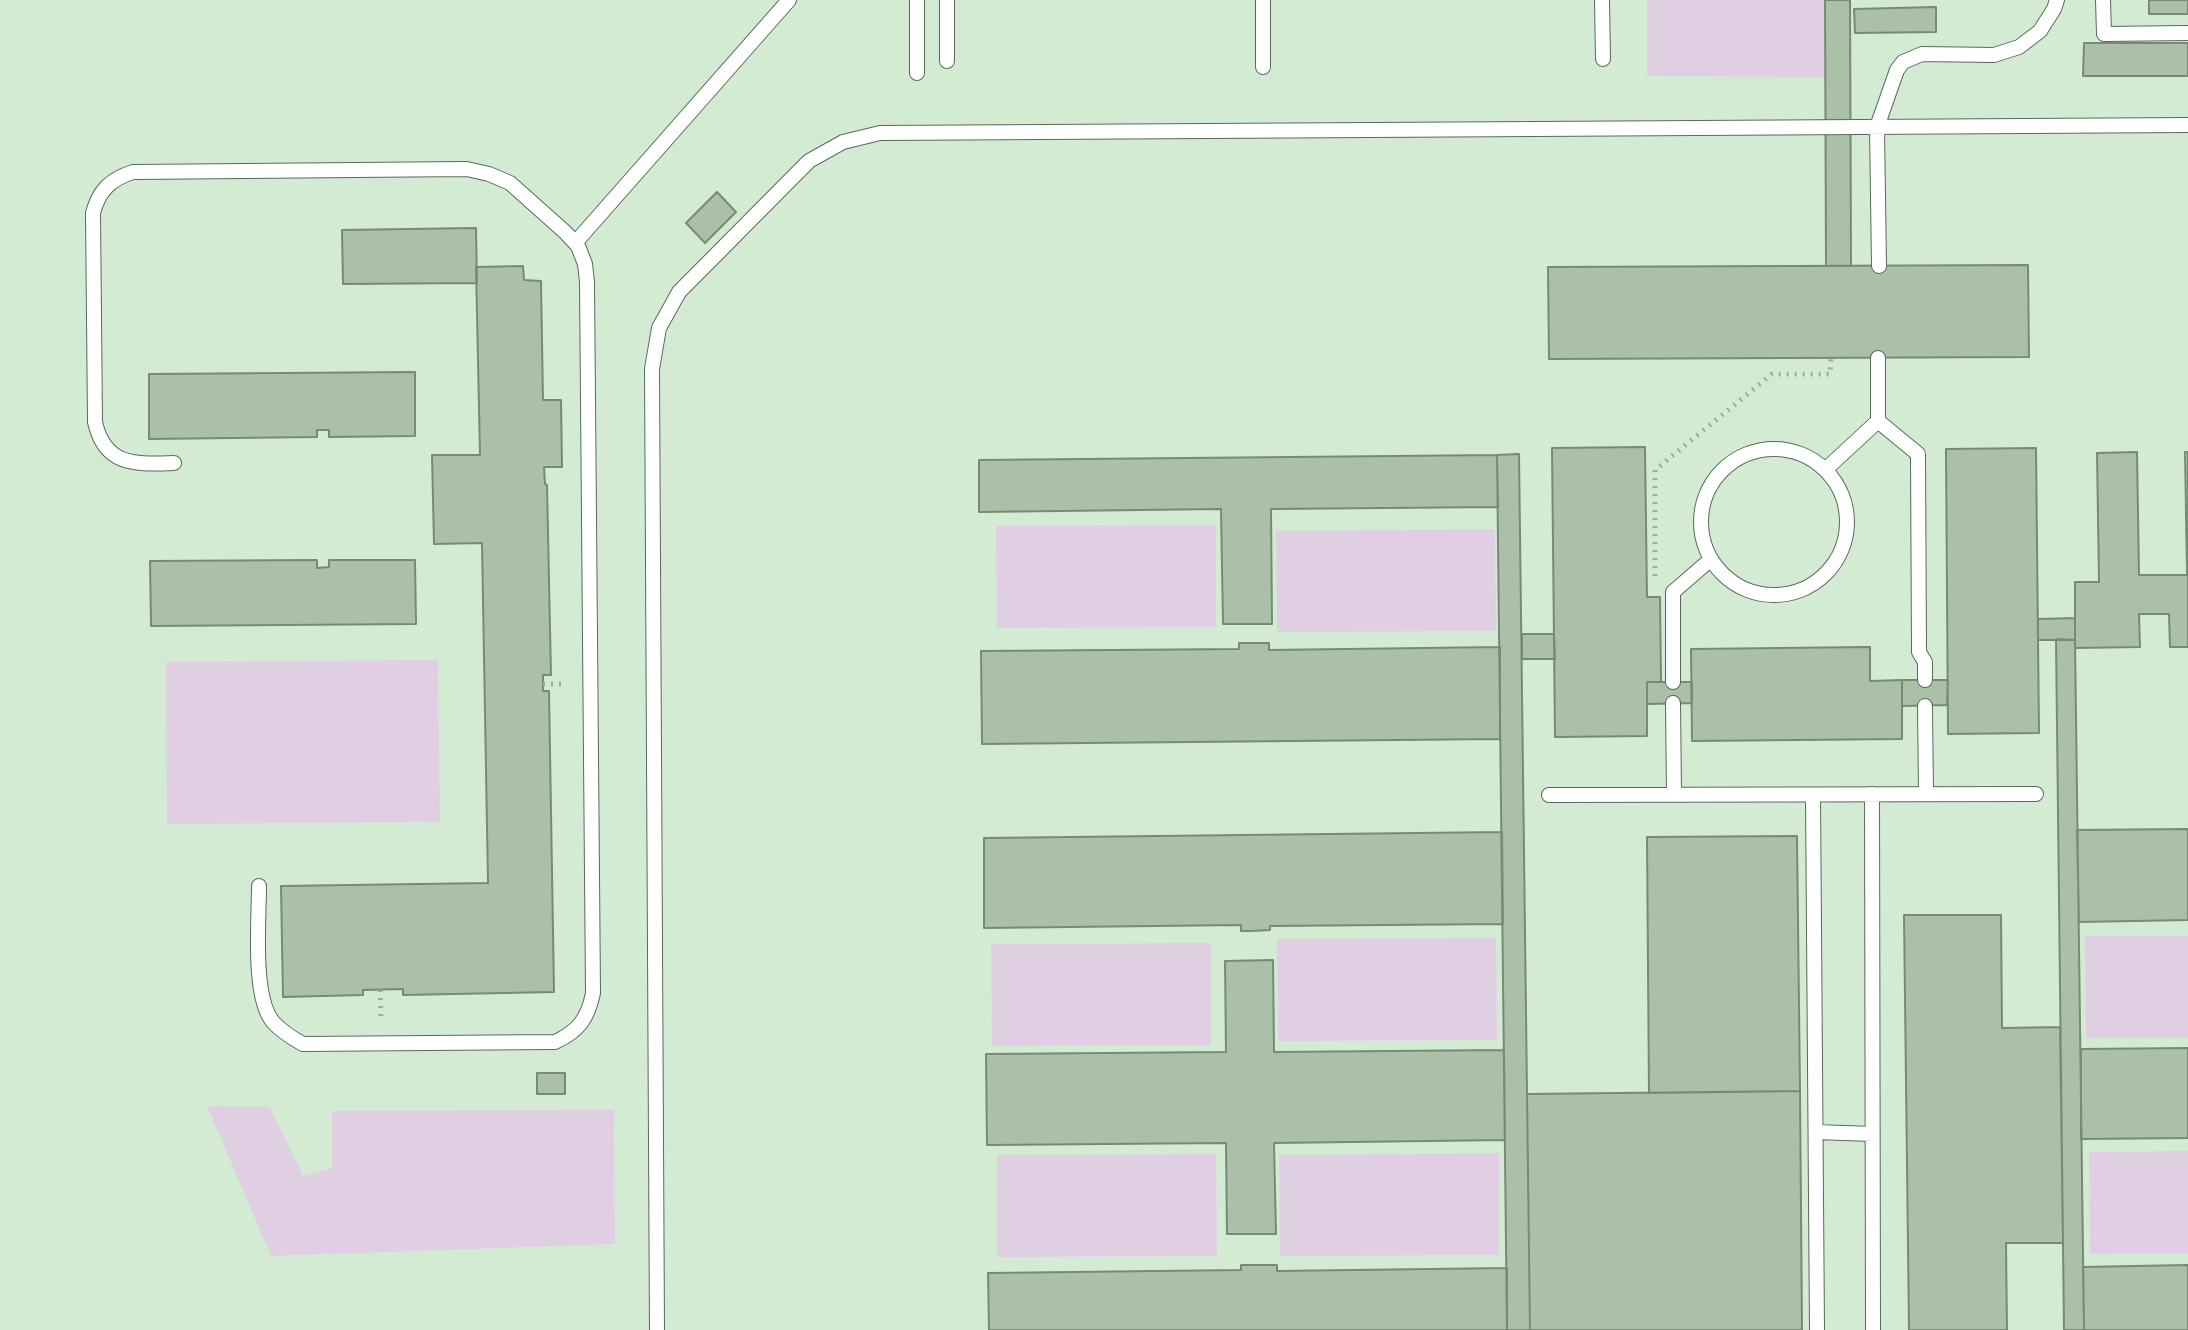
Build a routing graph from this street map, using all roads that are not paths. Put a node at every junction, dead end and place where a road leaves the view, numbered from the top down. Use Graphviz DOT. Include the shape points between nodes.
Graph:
graph roads {
  1 [pos="789,0"];
  2 [pos="917,0"];
  3 [pos="947,0"];
  4 [pos="1263,0"];
  5 [pos="1602,0"];
  6 [pos="2057,0"];
  7 [pos="2103,0"];
  8 [pos="2188,33"];
  9 [pos="1603,59"];
  10 [pos="947,61"];
  11 [pos="1263,67"];
  12 [pos="917,73"];
  13 [pos="2188,125"];
  14 [pos="1877,127"];
  15 [pos="575,243"];
  16 [pos="1879,266"];
  17 [pos="1878,358"];
  18 [pos="1878,421"];
  19 [pos="174,463"];
  20 [pos="1825,470"];
  21 [pos="1710,560"];
  22 [pos="1925,680"];
  23 [pos="1673,682"];
  24 [pos="1673,703"];
  25 [pos="1925,706"];
  26 [pos="1872,794"];
  27 [pos="1926,794"];
  28 [pos="2036,794"];
  29 [pos="1549,795"];
  30 [pos="1674,795"];
  31 [pos="1813,795"];
  32 [pos="259,886"];
  33 [pos="1816,1132"];
  34 [pos="1872,1134"];
  35 [pos="657,1330"];
  36 [pos="1817,1330"];
  37 [pos="1873,1330"];
  1 -- 15 [label="lane"];
  2 -- 12 [label="lane"];
  3 -- 10 [label="lane"];
  4 -- 11 [label="lane"];
  5 -- 9 [label="lane"];
  6 -- 14 [label="lane" via="2040,31 2019,47 1994,55 1922,54 1903,62"];
  7 -- 8 [label="lane" via="2104,34"];
  13 -- 14 [label="lane"];
  14 -- 16 [label="lane"];
  14 -- 35 [label="lane" via="880,133 843,142 809,161 679,292 659,328 652,369"];
  15 -- 19 [label="lane" via="510,183 467,169 133,172 118,177 97,198 93,213 95,422 104,446 125,462"];
  15 -- 32 [label="lane" via="587,282 590,1010 570,1035 555,1042 303,1044 271,1020 263,1002"];
  17 -- 18 [label="lane"];
  18 -- 20 [label="lane"];
  18 -- 22 [label="lane" via="1918,454 1919,652"];
  20 -- 21 [label="lane" via="1810,458 1773,449 1737,459 1721,471 1710,486 1700,523"];
  20 -- 21 [label="lane" via="1844,503 1845,541 1826,574 1811,586 1784,595 1756,594 1738,587"];
  21 -- 23 [label="lane" via="1673,592"];
  24 -- 30 [label="lane"];
  25 -- 27 [label="lane"];
  26 -- 27 [label="lane"];
  26 -- 31 [label="lane"];
  26 -- 34 [label="lane"];
  27 -- 28 [label="lane"];
  29 -- 30 [label="lane"];
  30 -- 31 [label="lane"];
  31 -- 33 [label="lane"];
  33 -- 34 [label="lane"];
  33 -- 36 [label="lane"];
  34 -- 37 [label="lane"];
}
